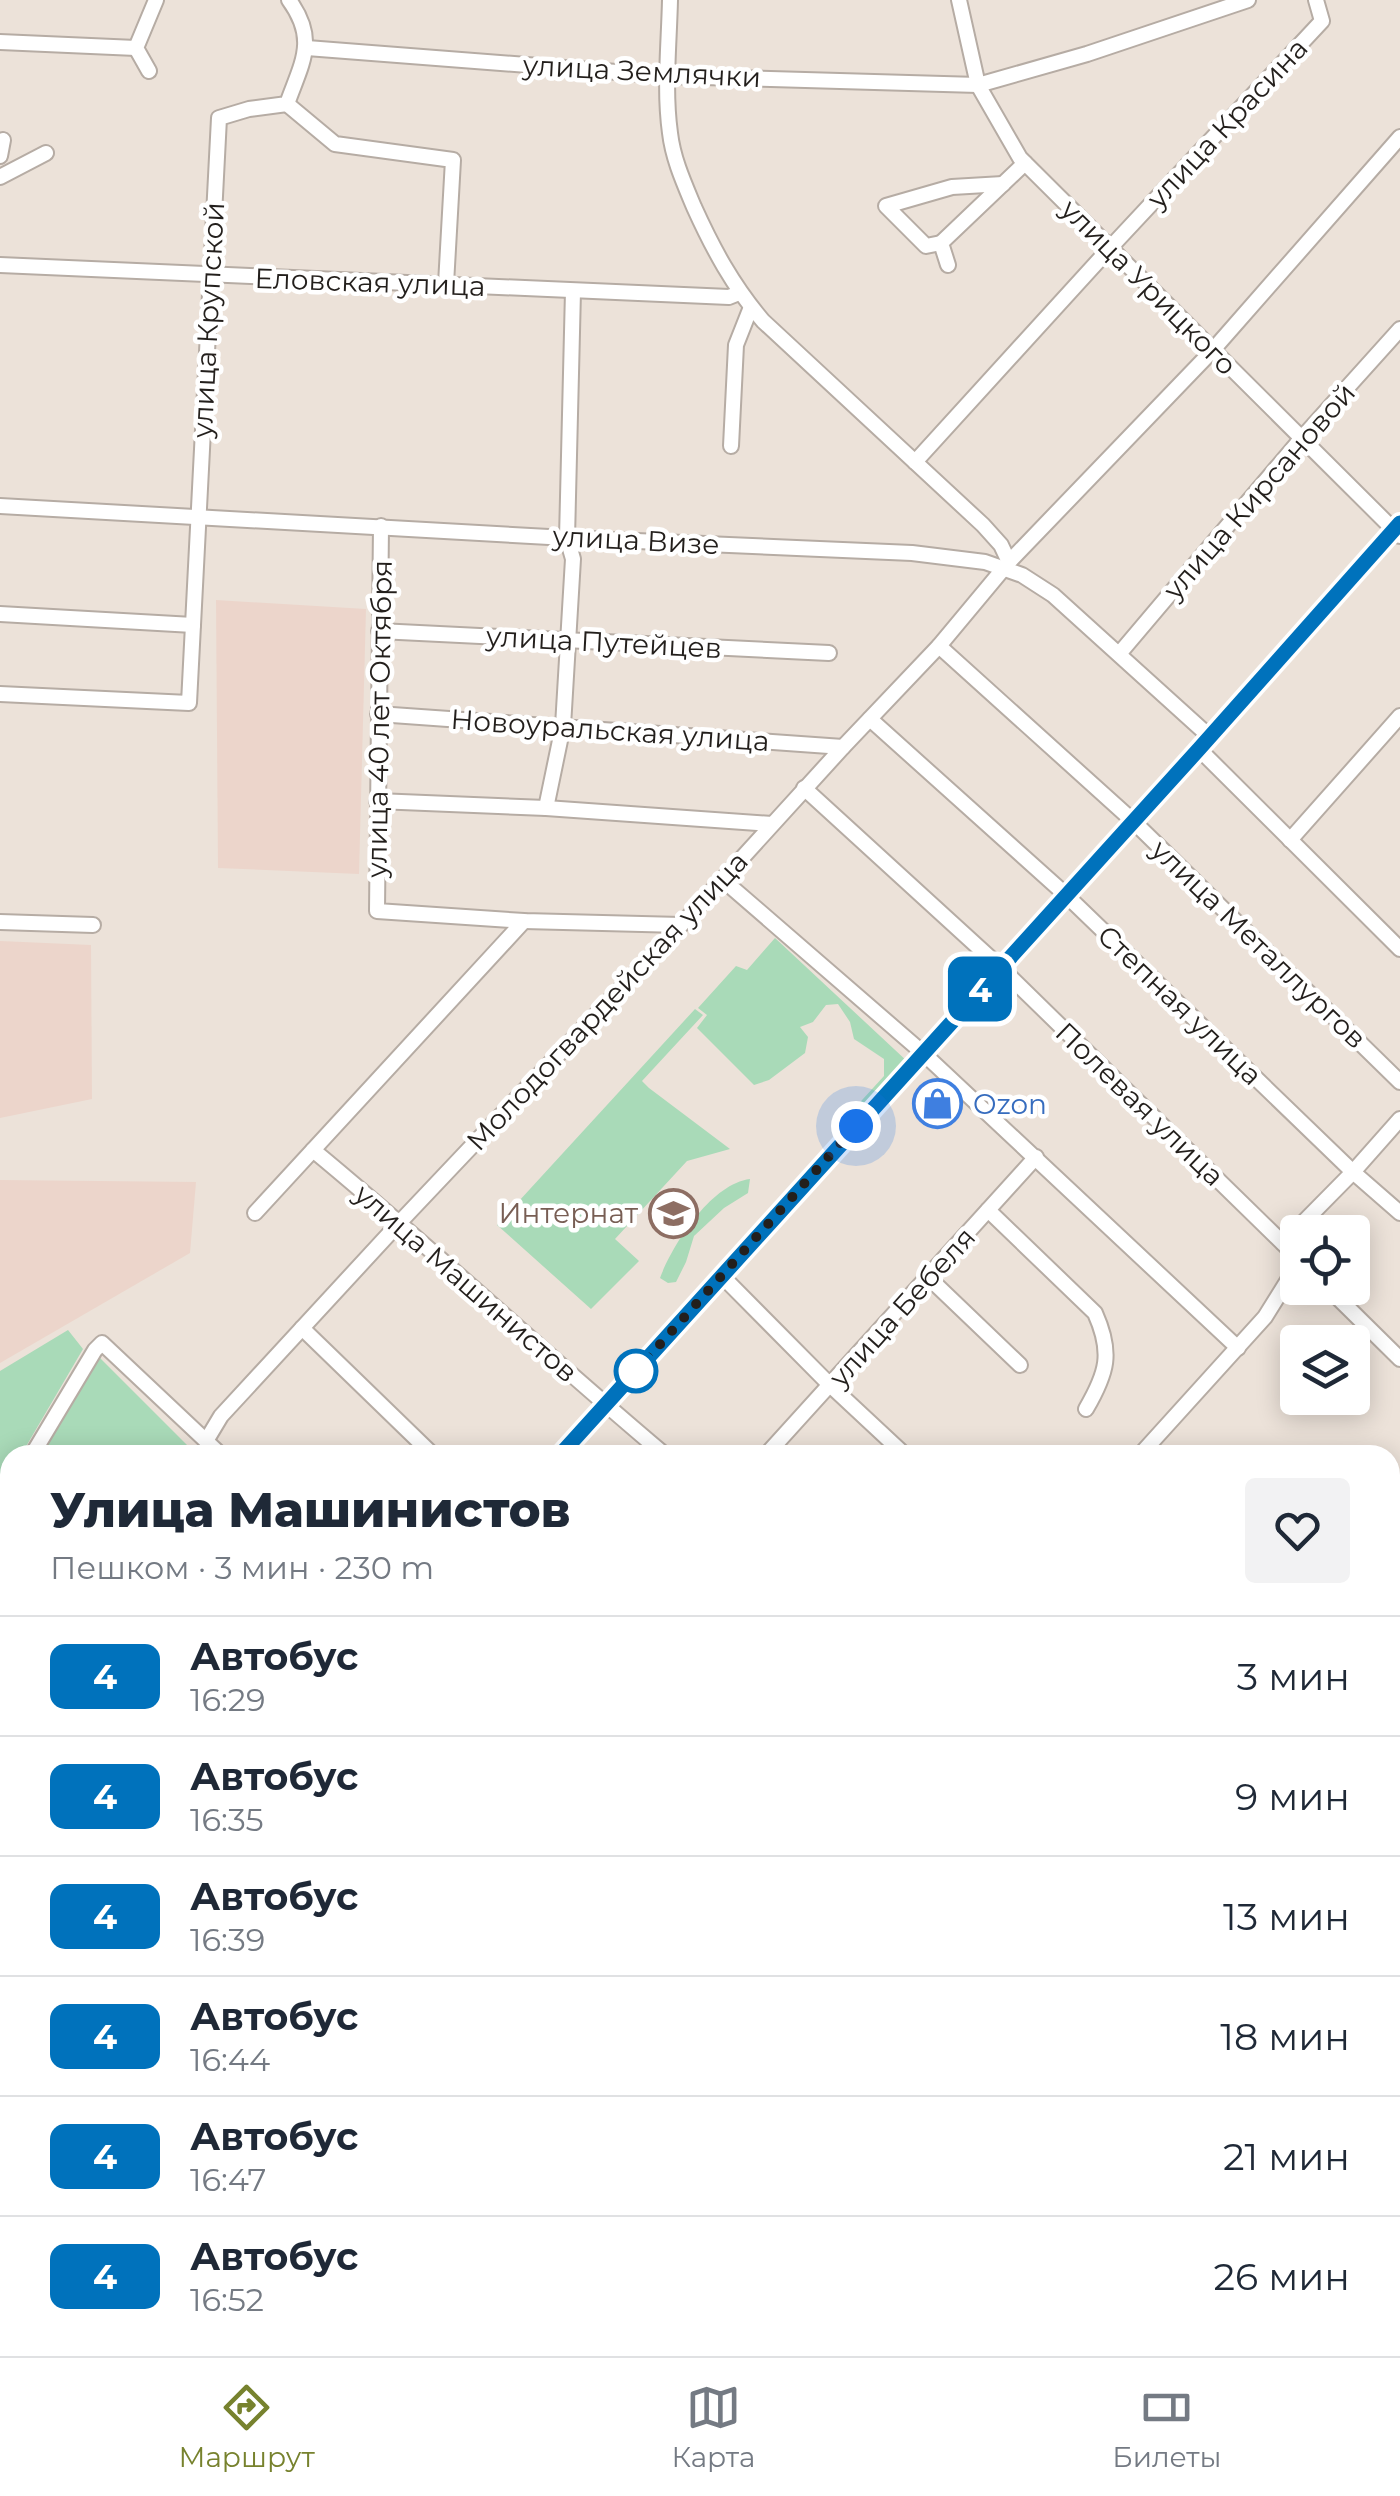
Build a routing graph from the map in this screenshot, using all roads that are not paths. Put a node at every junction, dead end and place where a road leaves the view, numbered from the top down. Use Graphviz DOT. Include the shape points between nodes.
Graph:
graph roads {
  1 [pos="156,0"];
  2 [pos="289,0"];
  3 [pos="670,0"];
  4 [pos="959,0"];
  5 [pos="1248,0"];
  6 [pos="1316,0"];
  7 [pos="0,42"];
  8 [pos="136,48"];
  9 [pos="306,48"];
  10 [pos="149,70"];
  11 [pos="668,76"];
  12 [pos="978,86"];
  13 [pos="287,104"];
  14 [pos="1400,137"];
  15 [pos="4,140"];
  16 [pos="46,153"];
  17 [pos="0,156"];
  18 [pos="1025,163"];
  19 [pos="0,176"];
  20 [pos="1002,184"];
  21 [pos="941,243"];
  22 [pos="1110,248"];
  23 [pos="0,265"];
  24 [pos="948,265"];
  25 [pos="211,275"];
  26 [pos="446,284"];
  27 [pos="573,291"];
  28 [pos="739,292"];
  29 [pos="751,308"];
  30 [pos="1400,329"];
  31 [pos="1212,350"];
  32 [pos="1301,439"];
  33 [pos="731,446"];
  34 [pos="915,462"];
  35 [pos="0,506"];
  36 [pos="198,515"];
  37 [pos="381,526"];
  38 [pos="1398,530"];
  39 [pos="568,538"];
  40 [pos="1007,564"];
  41 [pos="0,614"];
  42 [pos="193,625"];
  43 [pos="379,632"];
  44 [pos="568,640"];
  45 [pos="940,646"];
  46 [pos="830,653"];
  47 [pos="1119,654"];
  48 [pos="0,694"];
  49 [pos="378,714"];
  50 [pos="1400,716"];
  51 [pos="870,719"];
  52 [pos="564,726"];
  53 [pos="1204,743"];
  54 [pos="843,747"];
  55 [pos="804,788"];
  56 [pos="377,801"];
  57 [pos="546,808"];
  58 [pos="1133,822"];
  59 [pos="772,824"];
  60 [pos="1290,840"];
  61 [pos="722,879"];
  62 [pos="1066,895"];
  63 [pos="524,921"];
  64 [pos="0,922"];
  65 [pos="681,924"];
  66 [pos="93,925"];
  67 [pos="1400,925"];
  68 [pos="1388,938"];
  69 [pos="1400,949"];
  70 [pos="1000,967"];
  71 [pos="923,1053"];
  72 [pos="1400,1082"];
  73 [pos="1400,1119"];
  74 [pos="313,1150"];
  75 [pos="1036,1157"];
  76 [pos="1353,1172"];
  77 [pos="988,1210"];
  78 [pos="254,1212"];
  79 [pos="1400,1213"];
  80 [pos="1311,1215"];
  81 [pos="400,1222"];
  82 [pos="1280,1241"];
  83 [pos="721,1275"];
  84 [pos="928,1277"];
  85 [pos="1280,1292"];
  86 [pos="1345,1305"];
  87 [pos="302,1328"];
  88 [pos="1238,1348"];
  89 [pos="1400,1359"];
  90 [pos="1020,1365"];
  91 [pos="831,1386"];
  92 [pos="606,1405"];
  93 [pos="1086,1409"];
  94 [pos="206,1441"];
  95 [pos="38,1445"];
  96 [pos="210,1445"];
  97 [pos="423,1445"];
  98 [pos="569,1445"];
  99 [pos="653,1445"];
  100 [pos="775,1445"];
  101 [pos="894,1445"];
  102 [pos="1149,1445"];
  1 -- 8 [label="street"];
  2 -- 9 [label="street"];
  3 -- 11 [label="street"];
  4 -- 12 [label="street, улица Урицкого"];
  5 -- 12 [label="street, улица Землячки"];
  6 -- 22 [label="street, улица Красина" via="1322,21"];
  7 -- 8 [label="street"];
  8 -- 10 [label="street"];
  9 -- 11 [label="street, улица Землячки"];
  9 -- 13 [label="street"];
  11 -- 12 [label="street, улица Землячки"];
  11 -- 28 [label="street" via="679,172"];
  12 -- 18 [label="street, улица Урицкого"];
  13 -- 25 [label="street, улица Крупской" via="219,118"];
  13 -- 26 [label="street" via="336,144 452,160"];
  14 -- 31 [label="street, Молодогвардейская улица"];
  15 -- 17 [label="street"];
  16 -- 19 [label="street"];
  18 -- 20 [label="street"];
  18 -- 22 [label="street, улица Урицкого"];
  20 -- 21 [label="street"];
  20 -- 21 [label="street" via="952,187 886,206 926,246"];
  21 -- 24 [label="street"];
  22 -- 31 [label="street, улица Урицкого"];
  22 -- 34 [label="street, улица Красина"];
  23 -- 25 [label="street, Еловская улица"];
  25 -- 26 [label="street, Еловская улица"];
  25 -- 36 [label="street, улица Крупской"];
  26 -- 27 [label="street, Еловская улица"];
  27 -- 28 [label="street, Еловская улица" via="729,297"];
  27 -- 39 [label="street"];
  28 -- 29 [label="street"];
  29 -- 33 [label="street" via="736,345"];
  29 -- 34 [label="street"];
  30 -- 32 [label="street, улица Кирсановой"];
  31 -- 32 [label="street, улица Урицкого"];
  31 -- 40 [label="street, Молодогвардейская улица"];
  32 -- 38 [label="street, улица Урицкого"];
  32 -- 47 [label="street, улица Кирсановой"];
  34 -- 40 [label="street" via="983,525"];
  35 -- 36 [label="street, улица Визе"];
  36 -- 37 [label="street, улица Визе"];
  36 -- 42 [label="street, улица Крупской"];
  37 -- 39 [label="street, улица Визе"];
  37 -- 43 [label="street, улица 40 лет Октября"];
  38 -- 53 [label="main road"];
  39 -- 40 [label="street, улица Визе" via="912,553"];
  39 -- 44 [label="street"];
  40 -- 45 [label="street, Молодогвардейская улица"];
  40 -- 47 [label="street, улица Визе"];
  41 -- 42 [label="street"];
  42 -- 48 [label="street, улица Крупской" via="189,703"];
  43 -- 44 [label="street, улица Путейцев"];
  43 -- 49 [label="street, улица 40 лет Октября"];
  44 -- 46 [label="street, улица Путейцев"];
  44 -- 52 [label="street"];
  45 -- 51 [label="street, Молодогвардейская улица"];
  45 -- 58 [label="street, улица Металлургов"];
  47 -- 53 [label="street, улица Визе"];
  49 -- 52 [label="street, Новоуральская улица"];
  49 -- 56 [label="street, улица 40 лет Октября"];
  50 -- 60 [label="street"];
  51 -- 54 [label="street, Молодогвардейская улица"];
  51 -- 62 [label="street, Степная улица"];
  52 -- 54 [label="street, Новоуральская улица"];
  52 -- 57 [label="street"];
  53 -- 58 [label="main road"];
  53 -- 60 [label="street, улица Визе"];
  54 -- 55 [label="street, Молодогвардейская улица"];
  55 -- 59 [label="street, Молодогвардейская улица"];
  55 -- 70 [label="street, Полевая улица"];
  56 -- 57 [label="street"];
  56 -- 63 [label="street, улица 40 лет Октября" via="377,911"];
  57 -- 59 [label="street"];
  58 -- 62 [label="main road"];
  58 -- 72 [label="street, улица Металлургов"];
  59 -- 61 [label="street, Молодогвардейская улица"];
  60 -- 68 [label="street, улица Визе"];
  61 -- 65 [label="street, Молодогвардейская улица"];
  61 -- 71 [label="street"];
  62 -- 70 [label="main road"];
  62 -- 76 [label="street, Степная улица"];
  63 -- 65 [label="street"];
  63 -- 74 [label="street"];
  64 -- 66 [label="street"];
  65 -- 81 [label="street, Молодогвардейская улица"];
  67 -- 68 [label="street"];
  68 -- 69 [label="street, улица Визе"];
  70 -- 71 [label="main road"];
  70 -- 82 [label="street, Полевая улица"];
  71 -- 75 [label="street"];
  71 -- 83 [label="main road"];
  73 -- 76 [label="street"];
  74 -- 78 [label="street"];
  74 -- 81 [label="street, улица Машинистов"];
  75 -- 77 [label="street, улица Бебеля"];
  75 -- 88 [label="street"];
  76 -- 79 [label="street, Степная улица"];
  76 -- 80 [label="street"];
  77 -- 84 [label="street, улица Бебеля"];
  77 -- 93 [label="street" via="1095,1313 1107,1356"];
  81 -- 87 [label="street, Молодогвардейская улица"];
  81 -- 92 [label="street, улица Машинистов"];
  83 -- 91 [label="street"];
  83 -- 92 [label="main road"];
  84 -- 90 [label="street"];
  84 -- 91 [label="street, улица Бебеля"];
  85 -- 88 [label="street"];
  86 -- 89 [label="street"];
  87 -- 94 [label="street, Молодогвардейская улица"];
  87 -- 97 [label="street"];
  88 -- 102 [label="street"];
  91 -- 100 [label="street, улица Бебеля"];
  91 -- 101 [label="street"];
  92 -- 98 [label="main road"];
  92 -- 99 [label="street, улица Машинистов"];
  94 -- 95 [label="street" via="102,1343"];
  94 -- 96 [label="street"];
}
